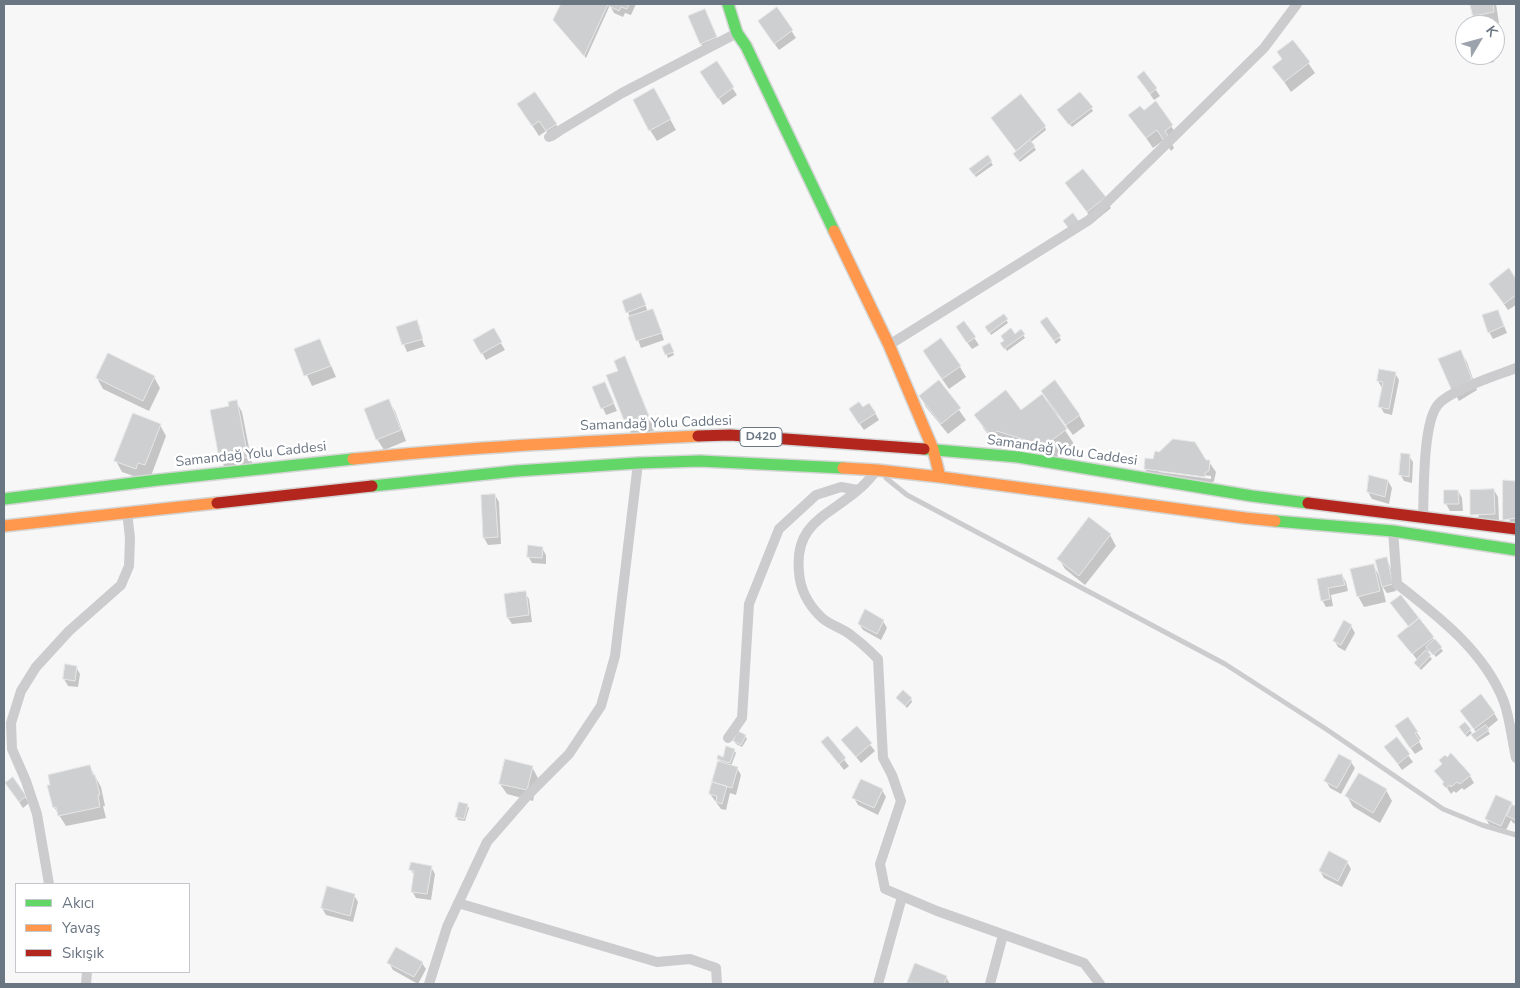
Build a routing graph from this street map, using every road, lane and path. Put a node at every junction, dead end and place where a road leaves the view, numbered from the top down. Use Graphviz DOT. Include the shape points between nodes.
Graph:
graph roads {
  1 [pos="728,4"];
  2 [pos="1297,4"];
  3 [pos="737,33"];
  4 [pos="549,137"];
  5 [pos="889,345"];
  6 [pos="1516,368"];
  7 [pos="933,449"];
  8 [pos="638,463"];
  9 [pos="876,470"];
  10 [pos="940,476"];
  11 [pos="858,490"];
  12 [pos="4,499"];
  13 [pos="128,512"];
  14 [pos="1423,516"];
  15 [pos="4,526"];
  16 [pos="1516,529"];
  17 [pos="1393,531"];
  18 [pos="1516,550"];
  19 [pos="728,738"];
  20 [pos="1516,758"];
  21 [pos="1516,835"];
  22 [pos="49,883"];
  23 [pos="902,897"];
  24 [pos="458,904"];
  25 [pos="1003,935"];
  26 [pos="429,984"];
  27 [pos="717,984"];
  28 [pos="878,984"];
  29 [pos="990,984"];
  30 [pos="1100,984"];
  1 -- 3 [label="main road"];
  2 -- 5 [label="street" via="1264,48 1089,220"];
  3 -- 4 [label="street" via="622,93"];
  3 -- 5 [label="main road"];
  5 -- 7 [label="main road"];
  6 -- 14 [label="street" via="1459,390 1437,405 1428,429"];
  7 -- 10 [label="main road"];
  7 -- 12 [label="main road, Samandağ Yolu Caddesi / D420" via="730,435 579,442 403,454"];
  7 -- 14 [label="main road, Samandağ Yolu Caddesi / D420" via="1018,457 1252,496"];
  8 -- 9 [label="main road, D420" via="700,461"];
  8 -- 13 [label="main road, D420" via="516,471"];
  8 -- 24 [label="street" via="615,656 601,706 569,754 487,842"];
  9 -- 10 [label="main road, D420"];
  9 -- 11 [label="street"];
  9 -- 21 [label="lane" via="907,495 1225,664 1443,809"];
  10 -- 17 [label="main road, D420" via="1245,518"];
  11 -- 19 [label="street" via="841,487 816,496 779,529 749,604 742,718"];
  11 -- 23 [label="street" via="808,530 800,546 800,584 807,602 821,618 852,635 878,659 883,758 901,801 880,864 885,889"];
  13 -- 15 [label="main road, D420"];
  13 -- 22 [label="street" via="129,566 121,585 69,631 36,667 21,691 11,723 12,749 36,814"];
  14 -- 16 [label="main road, Samandağ Yolu Caddesi / D420"];
  17 -- 18 [label="main road, D420"];
  17 -- 20 [label="street" via="1397,584 1440,618 1484,664 1504,702"];
  23 -- 25 [label="street"];
  23 -- 28 [label="street"];
  24 -- 26 [label="street" via="447,927"];
  24 -- 27 [label="street" via="657,962 690,959 716,968"];
  25 -- 29 [label="street"];
  25 -- 30 [label="street" via="1084,963"];
}
